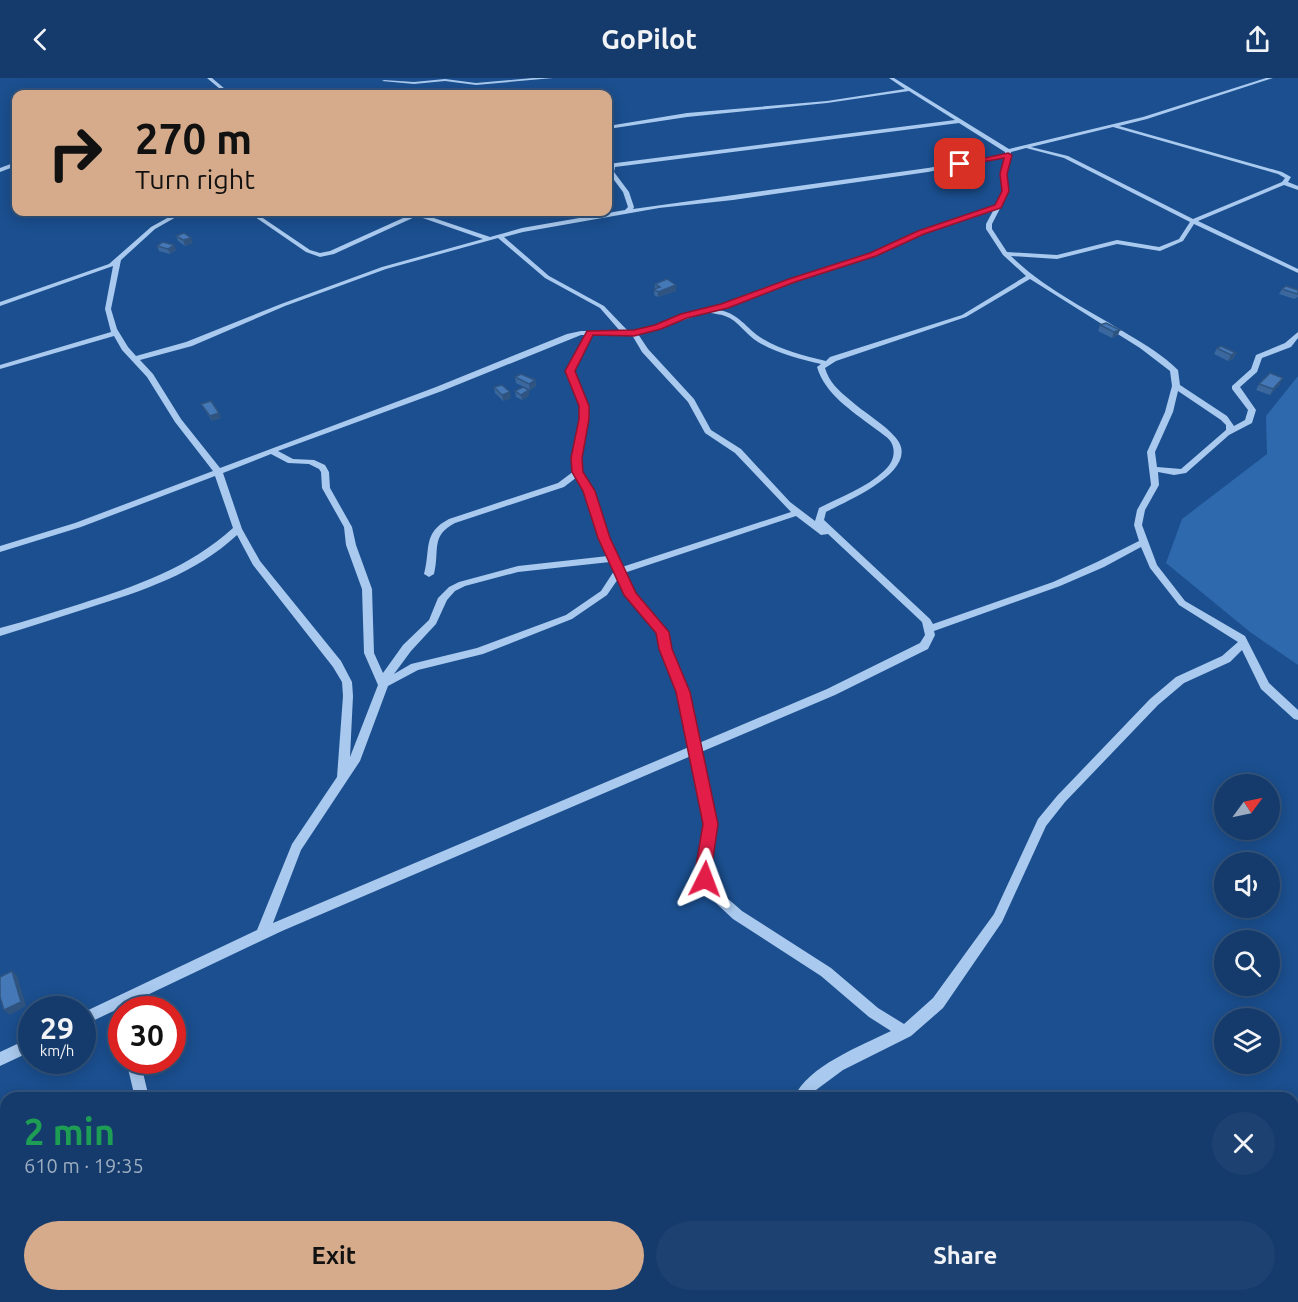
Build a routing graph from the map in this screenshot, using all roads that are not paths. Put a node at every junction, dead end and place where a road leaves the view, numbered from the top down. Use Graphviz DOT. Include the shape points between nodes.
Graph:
graph roads {
  1 [pos="209,78"];
  2 [pos="551,78"];
  3 [pos="891,78"];
  4 [pos="1271,78"];
  5 [pos="383,81"];
  6 [pos="222,90"];
  7 [pos="909,90"];
  8 [pos="959,121"];
  9 [pos="1114,126"];
  10 [pos="612,127"];
  11 [pos="1028,148"];
  12 [pos="1008,153"];
  13 [pos="612,166"];
  14 [pos="612,172"];
  15 [pos="1284,183"];
  16 [pos="1298,188"];
  17 [pos="998,207"];
  18 [pos="626,213"];
  19 [pos="612,215"];
  20 [pos="175,216"];
  21 [pos="257,216"];
  22 [pos="408,216"];
  23 [pos="427,216"];
  24 [pos="606,216"];
  25 [pos="1192,221"];
  26 [pos="500,236"];
  27 [pos="490,239"];
  28 [pos="1005,254"];
  29 [pos="118,260"];
  30 [pos="1298,271"];
  31 [pos="1029,277"];
  32 [pos="0,304"];
  33 [pos="700,312"];
  34 [pos="116,333"];
  35 [pos="590,333"];
  36 [pos="630,333"];
  37 [pos="1298,334"];
  38 [pos="135,358"];
  39 [pos="826,363"];
  40 [pos="0,367"];
  41 [pos="1176,386"];
  42 [pos="1230,431"];
  43 [pos="271,451"];
  44 [pos="1153,469"];
  45 [pos="218,472"];
  46 [pos="578,472"];
  47 [pos="796,513"];
  48 [pos="238,530"];
  49 [pos="1143,542"];
  50 [pos="842,544"];
  51 [pos="0,549"];
  52 [pos="613,559"];
  53 [pos="619,571"];
  54 [pos="429,574"];
  55 [pos="930,629"];
  56 [pos="0,632"];
  57 [pos="1243,643"];
  58 [pos="383,684"];
  59 [pos="1298,716"];
  60 [pos="696,749"];
  61 [pos="344,778"];
  62 [pos="262,934"];
  63 [pos="141,996"];
  64 [pos="906,1031"];
  65 [pos="18,1051"];
  66 [pos="0,1059"];
  67 [pos="136,1074"];
  68 [pos="140,1092"];
  69 [pos="806,1092"];
  1 -- 6 [label="street"];
  2 -- 5 [label="street" via="476,84"];
  3 -- 7 [label="street"];
  4 -- 9 [label="street"];
  7 -- 8 [label="street"];
  7 -- 10 [label="street"];
  8 -- 12 [label="street"];
  8 -- 13 [label="street"];
  9 -- 11 [label="street"];
  9 -- 15 [label="street" via="1280,174 1288,177"];
  11 -- 12 [label="street"];
  11 -- 25 [label="street" via="1066,157"];
  12 -- 17 [label="street" via="1006,191"];
  12 -- 18 [label="street" via="928,170"];
  14 -- 18 [label="street" via="631,201 632,207"];
  15 -- 16 [label="street"];
  15 -- 25 [label="street"];
  17 -- 28 [label="street" via="988,229"];
  17 -- 33 [label="street"];
  18 -- 19 [label="street"];
  20 -- 29 [label="street" via="153,228"];
  21 -- 22 [label="street" via="320,255 332,253"];
  23 -- 27 [label="street"];
  24 -- 26 [label="street"];
  25 -- 28 [label="street" via="1182,240 1160,249 1117,242 1057,257"];
  25 -- 30 [label="street"];
  26 -- 27 [label="street"];
  26 -- 36 [label="street" via="547,277 602,307"];
  27 -- 38 [label="street" via="384,268 283,304 189,344"];
  28 -- 31 [label="street"];
  29 -- 32 [label="street"];
  29 -- 34 [label="street" via="108,309"];
  31 -- 39 [label="street" via="964,316"];
  31 -- 41 [label="street" via="1170,367"];
  33 -- 36 [label="street"];
  33 -- 39 [label="street" via="729,314 758,339 792,355"];
  34 -- 38 [label="street"];
  34 -- 40 [label="street"];
  35 -- 36 [label="street"];
  35 -- 43 [label="street" via="570,336"];
  35 -- 46 [label="street" via="570,371 584,406 576,458"];
  36 -- 47 [label="street" via="691,400 708,430 738,451"];
  37 -- 42 [label="street" via="1288,345 1259,357 1254,370 1236,386 1252,414 1249,421"];
  38 -- 45 [label="street"];
  39 -- 50 [label="street" via="821,367 824,377 894,440 899,449 894,467 875,482 822,510 819,521"];
  41 -- 42 [label="street" via="1224,418"];
  41 -- 44 [label="street" via="1151,452"];
  42 -- 44 [label="street" via="1183,471"];
  43 -- 45 [label="street"];
  43 -- 58 [label="street" via="291,462 322,466 325,472 326,488 348,527 368,589 369,653"];
  44 -- 49 [label="street" via="1155,485 1141,510 1138,525"];
  45 -- 48 [label="street"];
  45 -- 51 [label="street" via="78,525"];
  46 -- 52 [label="street" via="589,491"];
  46 -- 54 [label="street" via="561,485 436,528"];
  47 -- 50 [label="street"];
  47 -- 53 [label="street"];
  48 -- 56 [label="street" via="211,554 175,574"];
  48 -- 61 [label="street" via="256,563 347,682"];
  49 -- 55 [label="street" via="1101,566"];
  49 -- 57 [label="street" via="1153,566 1182,603"];
  50 -- 55 [label="street" via="927,621"];
  52 -- 53 [label="street"];
  52 -- 58 [label="street" via="518,569 452,589 440,603 433,622 391,667"];
  53 -- 58 [label="street" via="604,593 568,617 479,651 415,667"];
  53 -- 60 [label="street" via="630,595 665,638"];
  55 -- 60 [label="street" via="924,646 902,658"];
  57 -- 59 [label="street" via="1265,686"];
  57 -- 64 [label="street" via="1226,659 1180,680 1154,702 1061,799 1041,823 991,928 939,1003"];
  58 -- 61 [label="street" via="364,738"];
  60 -- 62 [label="street"];
  60 -- 64 [label="street" via="711,824 703,872 714,893 762,933 829,974 879,1018"];
  61 -- 62 [label="street" via="296,849"];
  62 -- 63 [label="street"];
  64 -- 69 [label="street" via="838,1065"];
  65 -- 66 [label="street"];
  67 -- 68 [label="street"];
}
